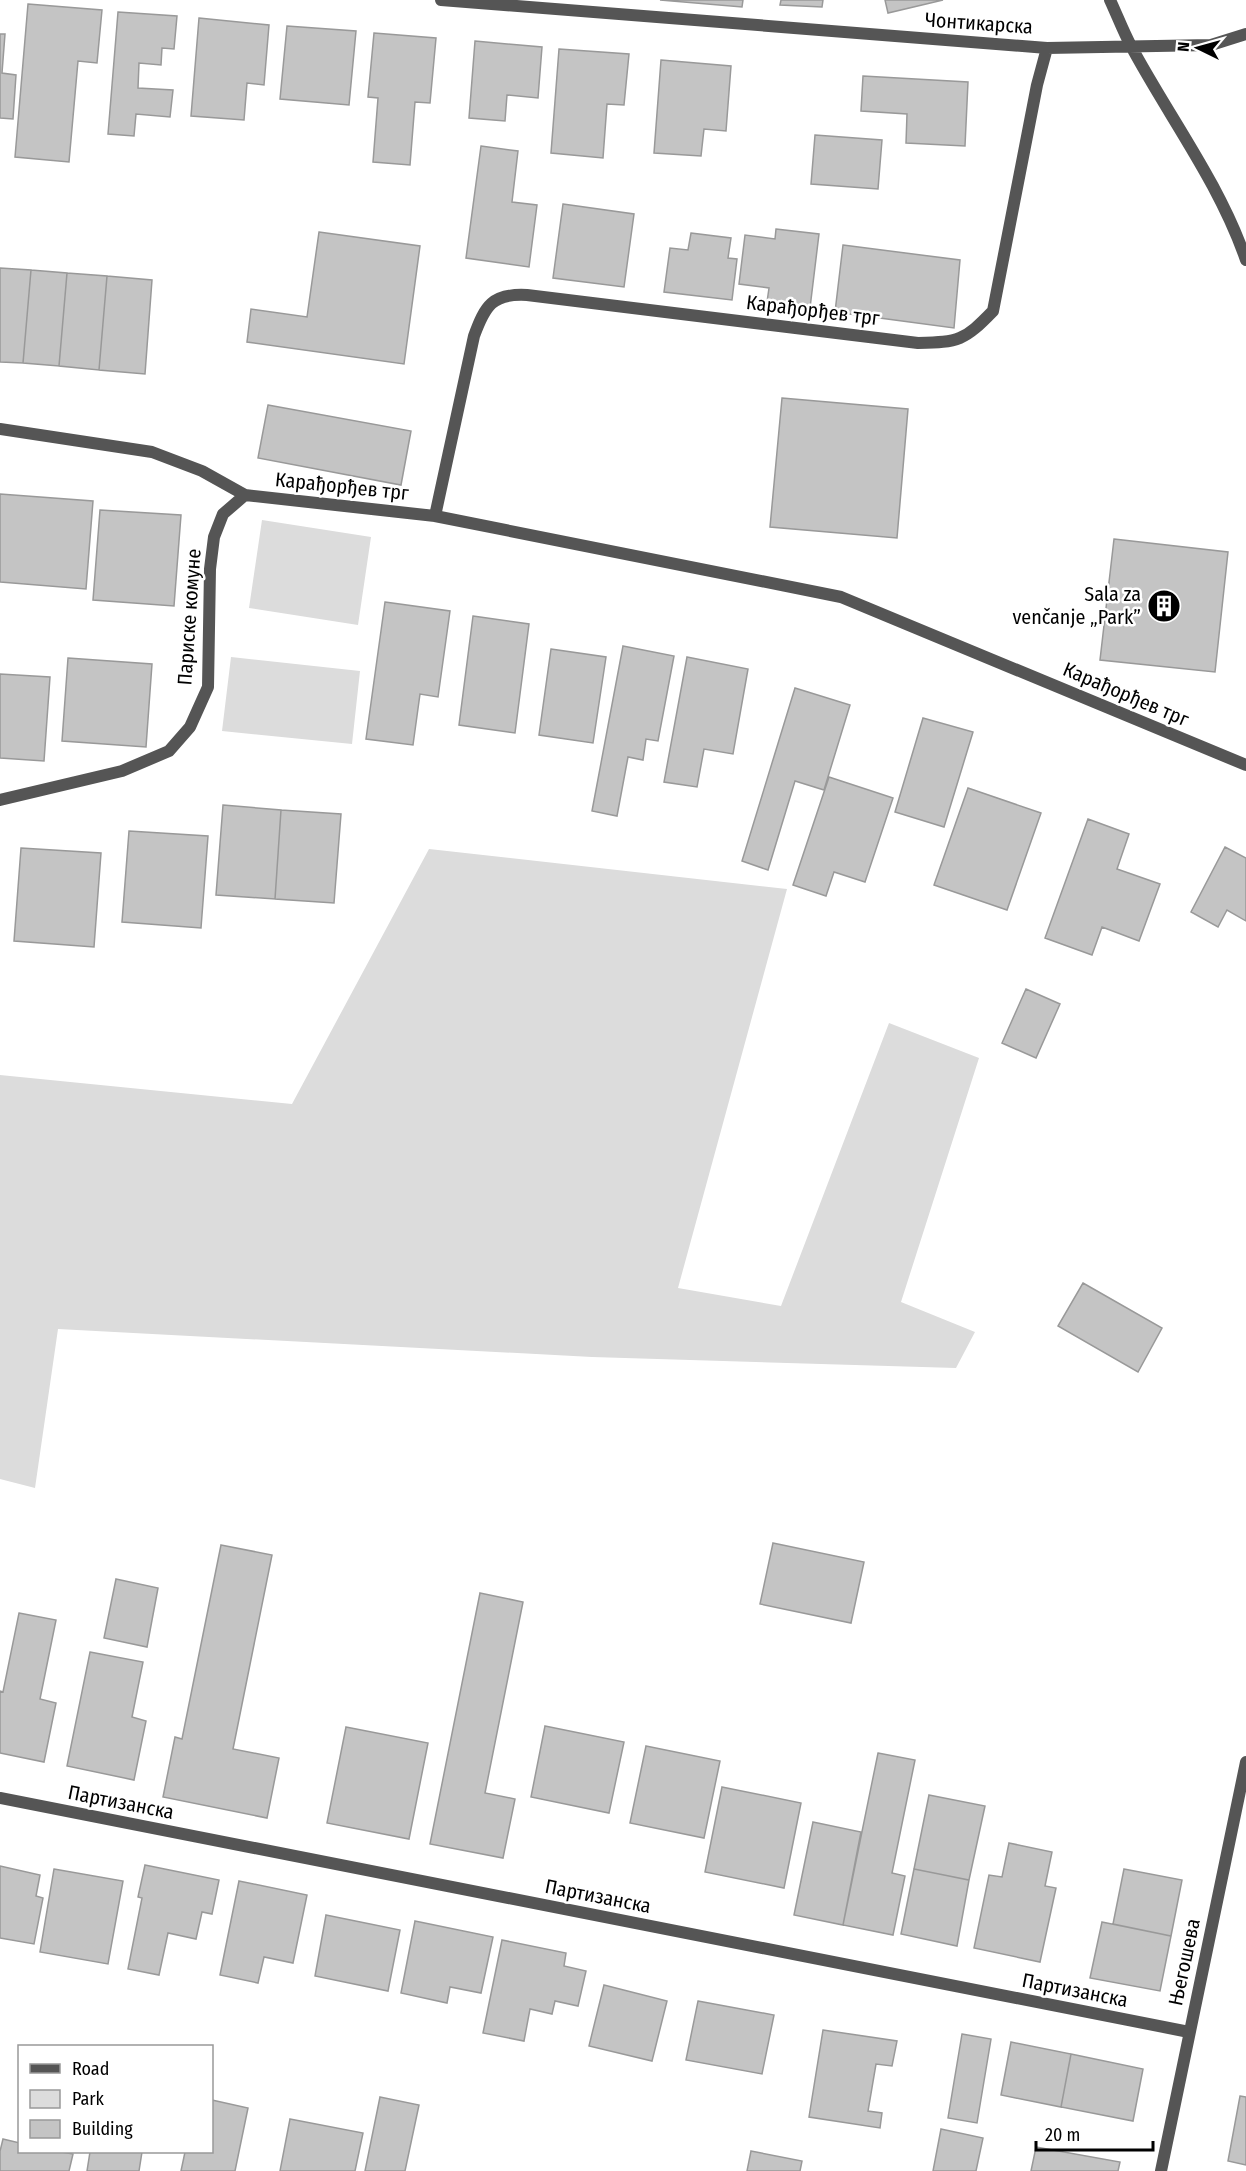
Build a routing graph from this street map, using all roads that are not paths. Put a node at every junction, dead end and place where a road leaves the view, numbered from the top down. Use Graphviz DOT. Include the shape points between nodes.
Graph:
graph roads {
  1 [pos="441,0"];
  2 [pos="1110,0"];
  3 [pos="1246,34"];
  4 [pos="1131,45"];
  5 [pos="1047,48"];
  6 [pos="1246,260"];
  7 [pos="0,429"];
  8 [pos="246,495"];
  9 [pos="435,516"];
  10 [pos="1246,765"];
  11 [pos="0,800"];
  12 [pos="1246,1762"];
  13 [pos="0,1798"];
  14 [pos="1189,2032"];
  15 [pos="1161,2171"];
  1 -- 5 [label="street, Чонтикарска"];
  2 -- 4 [label="street"];
  3 -- 4 [label="street" via="1211,45"];
  4 -- 5 [label="street"];
  4 -- 6 [label="street" via="1199,158 1237,233"];
  5 -- 9 [label="street, Карађорђев трг" via="993,311 972,333 950,343 918,343 527,295 511,294 496,299 483,312 474,336"];
  7 -- 8 [label="street" via="152,452 202,471"];
  8 -- 9 [label="street, Карађорђев трг"];
  8 -- 11 [label="street, Париске комуне" via="223,514 214,537 208,687 190,727 169,751 122,771"];
  9 -- 10 [label="street, Карађорђев трг" via="841,597"];
  12 -- 14 [label="street, Његошева"];
  13 -- 14 [label="street, Партизанска"];
  14 -- 15 [label="street, Његошева"];
}
